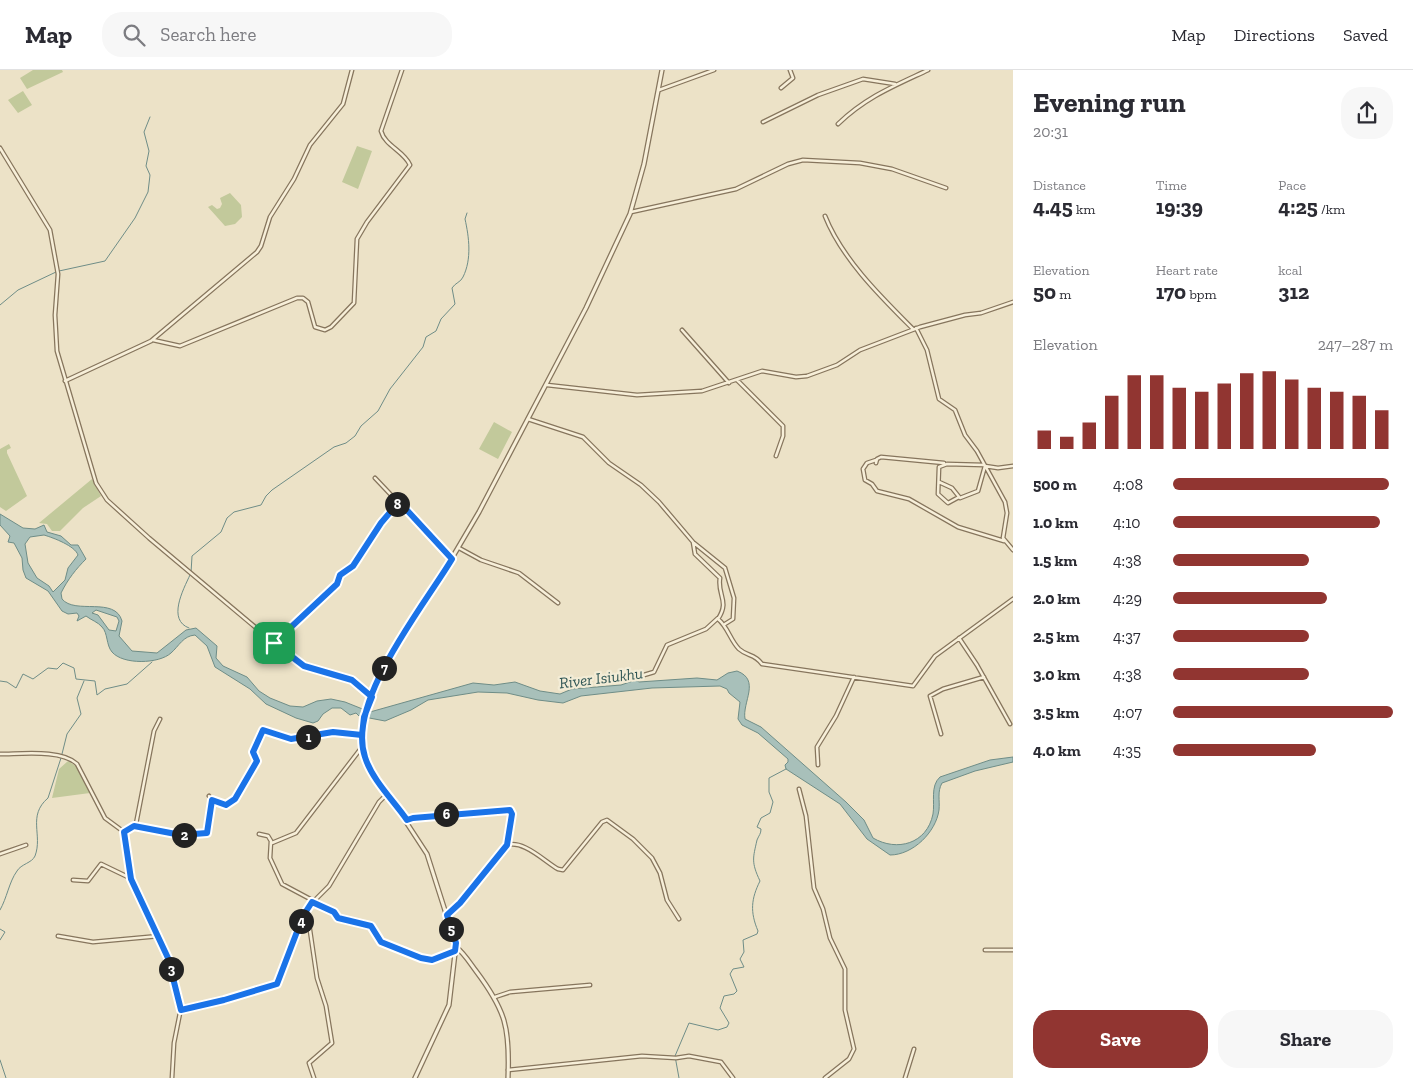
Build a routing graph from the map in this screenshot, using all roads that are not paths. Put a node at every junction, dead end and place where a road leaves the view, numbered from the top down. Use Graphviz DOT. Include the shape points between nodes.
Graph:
graph roads {
  1 [pos="352,70"];
  2 [pos="402,70"];
  3 [pos="662,70"];
  4 [pos="714,70"];
  5 [pos="790,70"];
  6 [pos="928,70"];
  7 [pos="895,84"];
  8 [pos="781,88"];
  9 [pos="658,90"];
  10 [pos="763,122"];
  11 [pos="838,124"];
  12 [pos="0,148"];
  13 [pos="946,188"];
  14 [pos="631,212"];
  15 [pos="825,216"];
  16 [pos="1013,302"];
  17 [pos="914,329"];
  18 [pos="682,330"];
  19 [pos="153,340"];
  20 [pos="737,380"];
  21 [pos="64,381"];
  22 [pos="729,383"];
  23 [pos="547,385"];
  24 [pos="528,419"];
  25 [pos="776,456"];
  26 [pos="950,464"];
  27 [pos="985,465"];
  28 [pos="1013,466"];
  29 [pos="375,478"];
  30 [pos="939,482"];
  31 [pos="959,497"];
  32 [pos="398,503"];
  33 [pos="1003,533"];
  34 [pos="996,538"];
  35 [pos="1004,541"];
  36 [pos="693,542"];
  37 [pos="459,548"];
  38 [pos="1013,550"];
  39 [pos="452,559"];
  40 [pos="1013,599"];
  41 [pos="558,603"];
  42 [pos="718,618"];
  43 [pos="724,624"];
  44 [pos="959,638"];
  45 [pos="274,643"];
  46 [pos="644,676"];
  47 [pos="854,677"];
  48 [pos="984,677"];
  49 [pos="372,697"];
  50 [pos="160,719"];
  51 [pos="1010,724"];
  52 [pos="941,734"];
  53 [pos="362,735"];
  54 [pos="362,746"];
  55 [pos="0,754"];
  56 [pos="818,765"];
  57 [pos="799,789"];
  58 [pos="388,793"];
  59 [pos="209,796"];
  60 [pos="212,800"];
  61 [pos="407,820"];
  62 [pos="134,826"];
  63 [pos="124,832"];
  64 [pos="259,834"];
  65 [pos="272,843"];
  66 [pos="26,845"];
  67 [pos="507,845"];
  68 [pos="0,854"];
  69 [pos="131,879"];
  70 [pos="73,880"];
  71 [pos="313,902"];
  72 [pos="307,909"];
  73 [pos="447,915"];
  74 [pos="679,919"];
  75 [pos="58,936"];
  76 [pos="159,936"];
  77 [pos="456,949"];
  78 [pos="985,950"];
  79 [pos="1013,950"];
  80 [pos="590,985"];
  81 [pos="495,998"];
  82 [pos="181,1010"];
  83 [pos="914,1049"];
  84 [pos="508,1070"];
  85 [pos="172,1078"];
  86 [pos="314,1078"];
  87 [pos="415,1078"];
  88 [pos="508,1078"];
  89 [pos="733,1078"];
  90 [pos="825,1078"];
  91 [pos="906,1078"];
  1 -- 19 [label="street" via="343,104 310,145 294,180 270,217 258,250"];
  2 -- 19 [label="street" via="381,131 410,165 358,236 355,299 346,314 330,328 320,330 313,325 306,300 297,298 180,346"];
  3 -- 9 [label="street"];
  4 -- 9 [label="street"];
  5 -- 8 [label="street" via="793,78"];
  6 -- 7 [label="street"];
  7 -- 10 [label="street" via="863,79 818,94"];
  7 -- 11 [label="street" via="856,107"];
  9 -- 14 [label="street"];
  12 -- 21 [label="street" via="50,230 58,274 56,339"];
  13 -- 14 [label="street" via="892,169 860,163 803,160 736,189"];
  14 -- 23 [label="street"];
  15 -- 17 [label="street" via="861,274"];
  16 -- 17 [label="street"];
  17 -- 20 [label="street" via="860,350 815,374 796,377 762,371"];
  17 -- 27 [label="street" via="927,350 939,399 955,410 965,435"];
  18 -- 22 [label="street"];
  19 -- 21 [label="street"];
  20 -- 22 [label="street"];
  20 -- 25 [label="street" via="783,426"];
  21 -- 45 [label="street" via="91,473 103,495 173,559"];
  22 -- 23 [label="street" via="702,391 637,395"];
  23 -- 24 [label="street"];
  24 -- 36 [label="street" via="582,437 621,474 650,493"];
  24 -- 37 [label="street"];
  26 -- 27 [label="street"];
  26 -- 30 [label="street" via="939,467"];
  26 -- 34 [label="street" via="881,457 876,462 867,463 863,469 865,480 877,491 909,498 958,527"];
  27 -- 28 [label="street" via="998,468"];
  27 -- 31 [label="street" via="978,491"];
  27 -- 33 [label="street" via="1006,508"];
  29 -- 32 [label="street"];
  30 -- 31 [label="street" via="952,488"];
  30 -- 31 [label="street" via="938,494 946,502 953,502"];
  32 -- 39 [label="street"];
  32 -- 45 [label="street" via="353,566 343,572 337,584"];
  33 -- 34 [label="street"];
  33 -- 35 [label="street"];
  34 -- 35 [label="street"];
  35 -- 38 [label="street"];
  36 -- 42 [label="street" via="695,554 720,578 724,607"];
  36 -- 43 [label="street" via="725,568 730,579 735,607 733,619"];
  37 -- 39 [label="street"];
  37 -- 41 [label="street" via="481,560 519,573"];
  39 -- 49 [label="street" via="390,655"];
  40 -- 44 [label="street"];
  42 -- 43 [label="street"];
  42 -- 46 [label="street" via="710,627 667,645 654,672"];
  43 -- 47 [label="street" via="737,647 756,656 762,664"];
  44 -- 47 [label="street" via="935,656 912,686"];
  44 -- 48 [label="street"];
  45 -- 49 [label="street" via="304,666 352,680"];
  47 -- 56 [label="street" via="818,747"];
  48 -- 51 [label="street"];
  48 -- 52 [label="street" via="930,696"];
  49 -- 53 [label="street" via="364,717"];
  50 -- 62 [label="street" via="154,731"];
  53 -- 54 [label="street"];
  53 -- 60 [label="street" via="333,732 291,739 263,730 253,752 257,761 235,799 226,805"];
  54 -- 58 [label="street" via="368,765"];
  54 -- 65 [label="street" via="296,833"];
  55 -- 63 [label="street" via="59,755 70,759 77,764 105,818"];
  57 -- 90 [label="street" via="806,811 814,888 844,969 845,1010 854,1048 849,1059"];
  58 -- 61 [label="street"];
  58 -- 71 [label="street" via="379,802 329,886"];
  59 -- 60 [label="street"];
  60 -- 62 [label="street" via="206,833 181,835"];
  61 -- 67 [label="street" via="510,810"];
  61 -- 73 [label="street" via="431,861"];
  62 -- 63 [label="street"];
  63 -- 69 [label="street"];
  64 -- 65 [label="street" via="268,836"];
  65 -- 71 [label="street" via="270,856 279,880"];
  66 -- 68 [label="street"];
  67 -- 73 [label="street"];
  67 -- 74 [label="street" via="528,850 563,870 602,822 609,821 652,858"];
  69 -- 70 [label="street" via="101,864 88,881"];
  69 -- 76 [label="street"];
  71 -- 72 [label="street"];
  71 -- 77 [label="street" via="334,912 338,918 371,926 381,942 421,958 432,960"];
  72 -- 82 [label="street" via="277,984"];
  72 -- 86 [label="street" via="332,1043 309,1062"];
  73 -- 77 [label="street"];
  75 -- 76 [label="street" via="92,942"];
  76 -- 82 [label="street"];
  77 -- 81 [label="street"];
  77 -- 87 [label="street" via="449,1005"];
  78 -- 79 [label="street"];
  80 -- 81 [label="street" via="510,992"];
  81 -- 84 [label="street" via="506,1023"];
  82 -- 85 [label="street" via="174,1043"];
  83 -- 91 [label="street"];
  84 -- 88 [label="street"];
  84 -- 89 [label="street" via="638,1056 689,1056 719,1061"];
}
